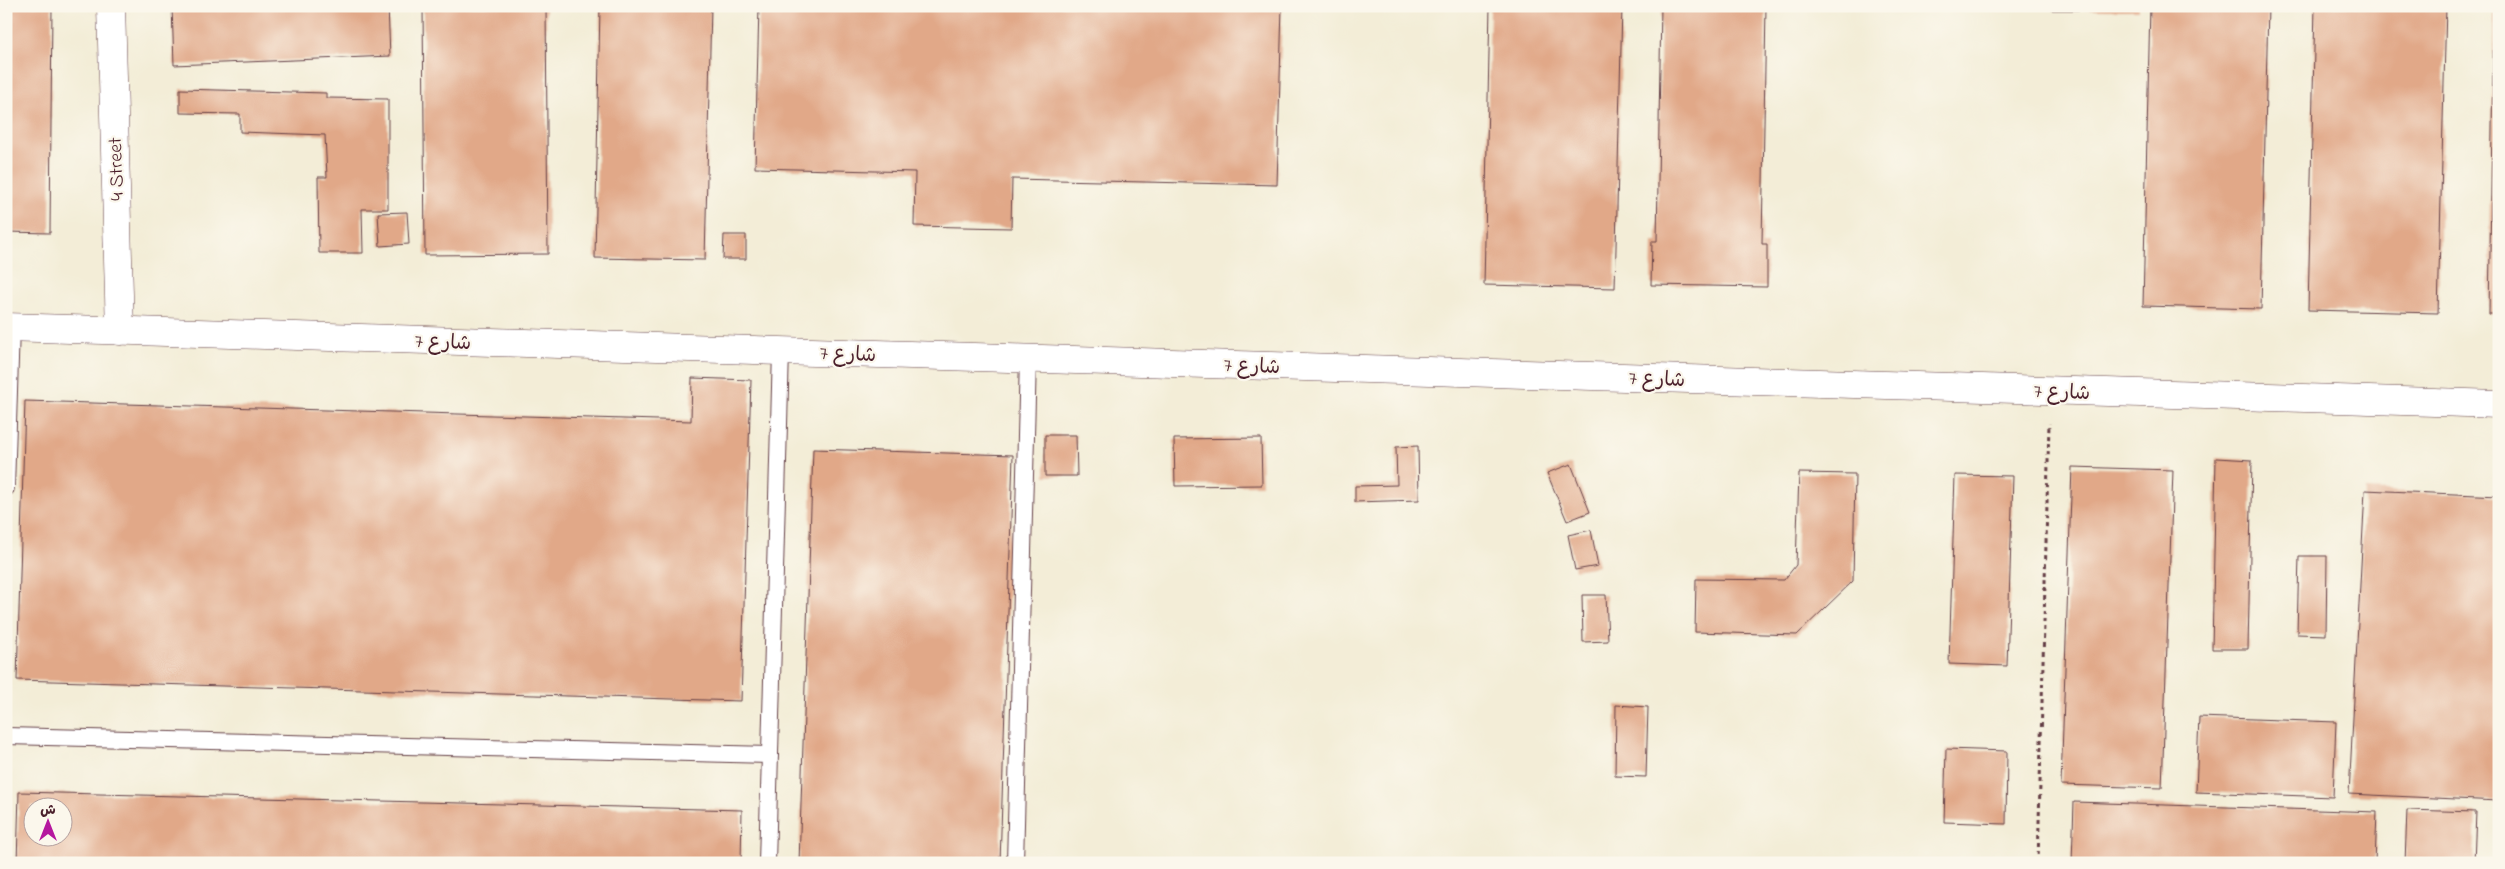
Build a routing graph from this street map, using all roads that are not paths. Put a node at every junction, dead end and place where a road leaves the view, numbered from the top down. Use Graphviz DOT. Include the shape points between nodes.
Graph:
graph roads {
  1 [pos="111,6"];
  2 [pos="9,327"];
  3 [pos="120,331"];
  4 [pos="781,351"];
  5 [pos="1028,358"];
  6 [pos="2499,404"];
  7 [pos="6,488"];
  8 [pos="6,736"];
  9 [pos="770,755"];
  10 [pos="767,863"];
  11 [pos="1015,863"];
  1 -- 3 [label="street, 4 Street"];
  2 -- 3 [label="street, شارع 7"];
  2 -- 7 [label="lane"];
  3 -- 4 [label="street, شارع 7"];
  4 -- 5 [label="street, شارع 7"];
  4 -- 9 [label="lane"];
  5 -- 6 [label="street, شارع 7"];
  5 -- 11 [label="lane"];
  8 -- 9 [label="lane"];
  9 -- 10 [label="lane"];
}
